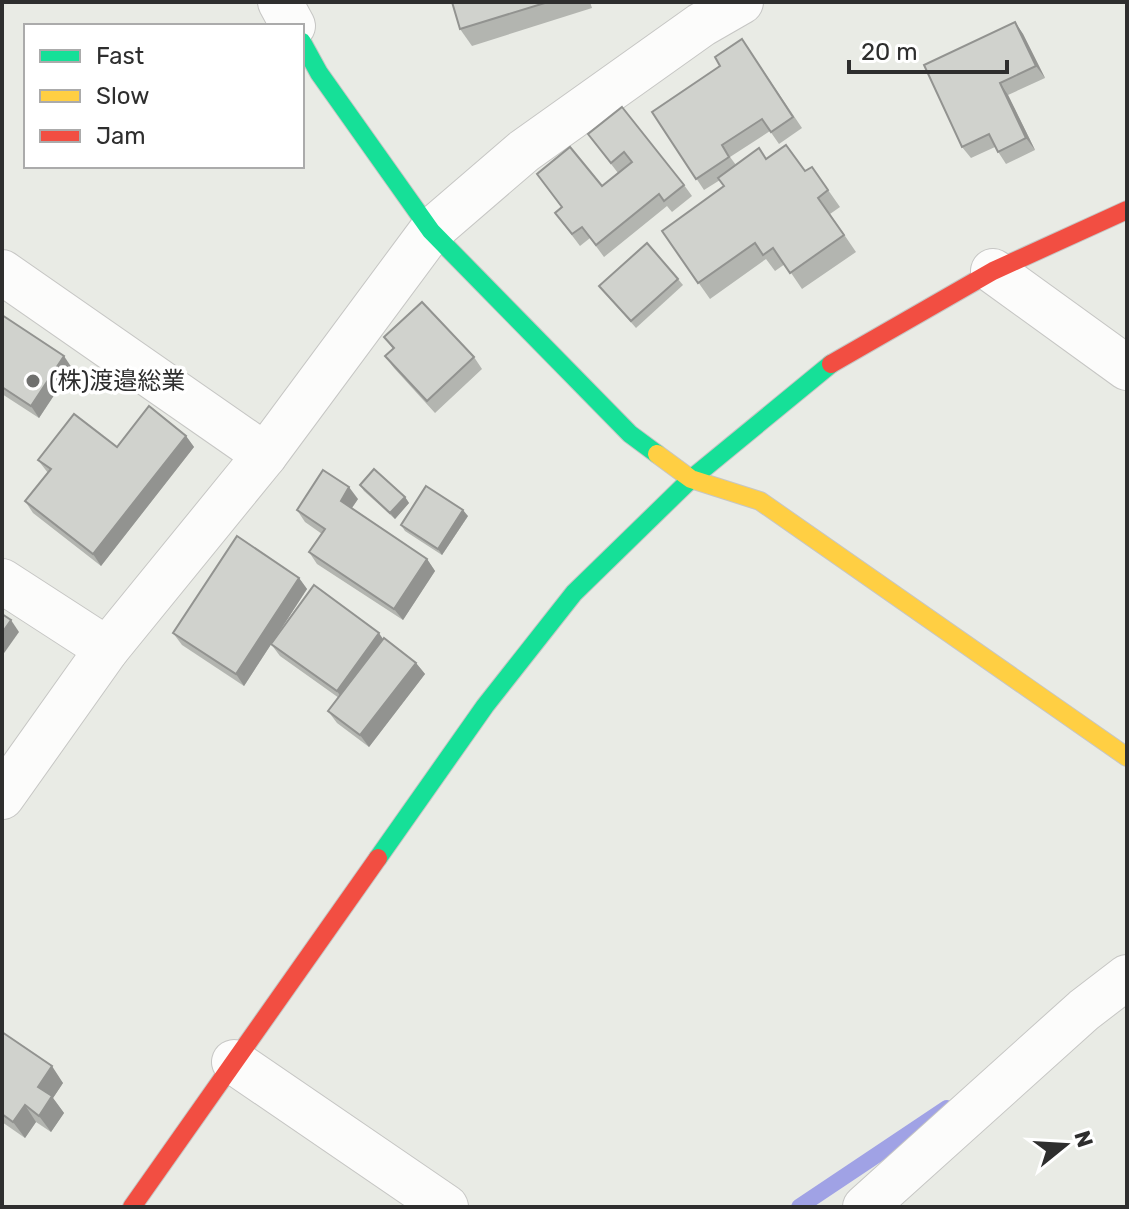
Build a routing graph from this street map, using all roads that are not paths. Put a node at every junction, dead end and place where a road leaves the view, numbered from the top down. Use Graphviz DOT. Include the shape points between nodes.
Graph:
graph roads {
  1 [pos="280,2"];
  2 [pos="741,2"];
  3 [pos="697,14"];
  4 [pos="292,24"];
  5 [pos="304,46"];
  6 [pos="1127,210"];
  7 [pos="431,231"];
  8 [pos="993,271"];
  9 [pos="2,272"];
  10 [pos="1127,368"];
  11 [pos="265,455"];
  12 [pos="691,479"];
  13 [pos="2,581"];
  14 [pos="107,649"];
  15 [pos="1127,757"];
  16 [pos="2,797"];
  17 [pos="1127,977"];
  18 [pos="234,1062"];
  19 [pos="132,1207"];
  20 [pos="446,1207"];
  21 [pos="865,1207"];
  1 -- 4 [label="street"];
  2 -- 3 [label="street"];
  3 -- 7 [label="street"];
  5 -- 7 [label="street"];
  6 -- 8 [label="street"];
  7 -- 11 [label="street"];
  7 -- 12 [label="street" via="630,434"];
  8 -- 10 [label="street"];
  8 -- 12 [label="street" via="842,355"];
  9 -- 11 [label="street"];
  11 -- 14 [label="street"];
  12 -- 15 [label="street" via="760,501"];
  12 -- 18 [label="street" via="574,593 494,694"];
  13 -- 14 [label="street"];
  14 -- 16 [label="street"];
  17 -- 21 [label="street"];
  18 -- 19 [label="street"];
  18 -- 20 [label="street"];
}
